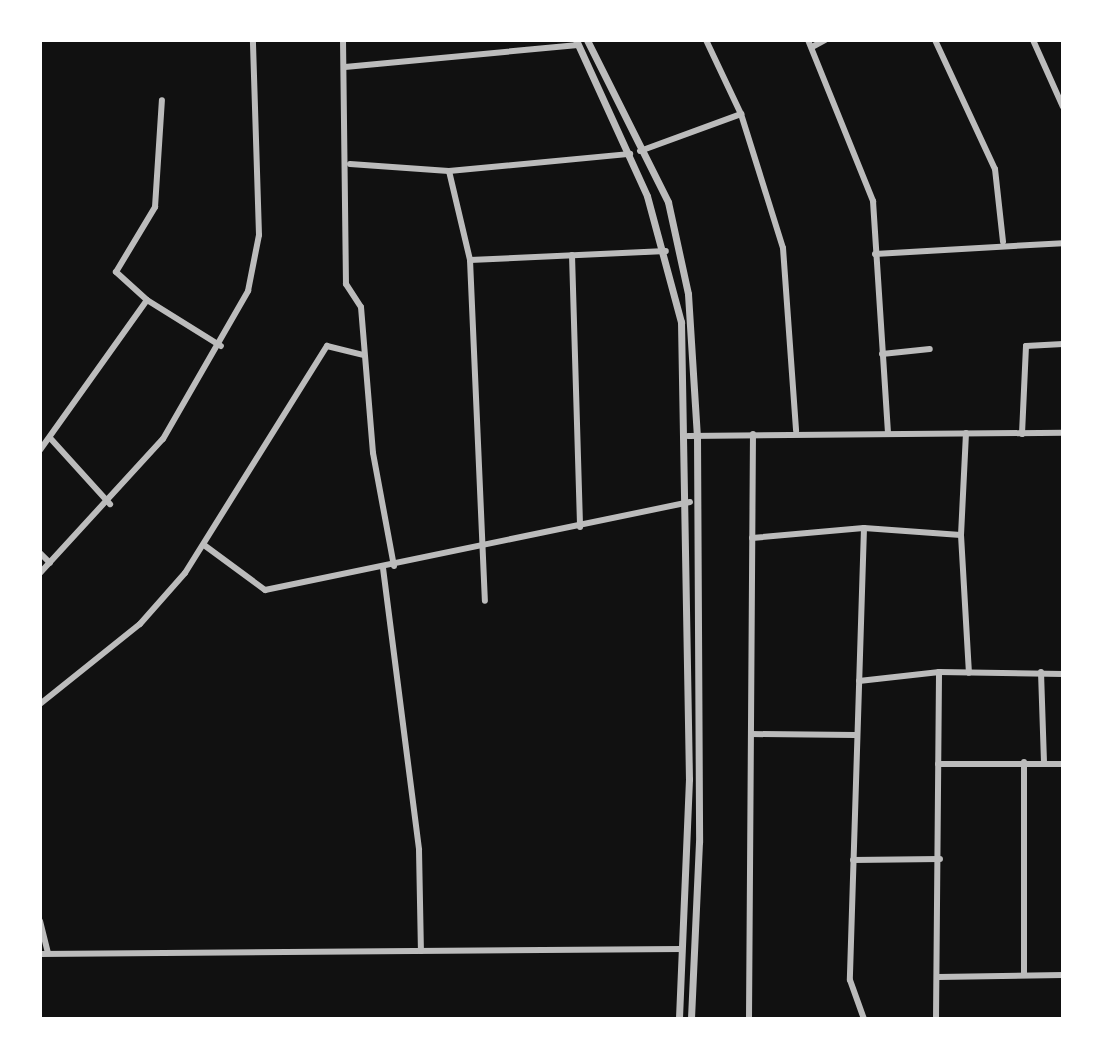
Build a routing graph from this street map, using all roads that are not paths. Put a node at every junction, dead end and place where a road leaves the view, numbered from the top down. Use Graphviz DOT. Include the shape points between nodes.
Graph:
graph roads {
  1 [pos="253,40"];
  2 [pos="343,40"];
  3 [pos="587,40"];
  4 [pos="706,40"];
  5 [pos="825,40"];
  6 [pos="935,40"];
  7 [pos="1033,40"];
  8 [pos="577,42"];
  9 [pos="810,44"];
  10 [pos="345,67"];
  11 [pos="162,100"];
  12 [pos="1063,107"];
  13 [pos="741,114"];
  14 [pos="640,151"];
  15 [pos="630,154"];
  16 [pos="350,164"];
  17 [pos="449,171"];
  18 [pos="1003,242"];
  19 [pos="1063,243"];
  20 [pos="666,251"];
  21 [pos="875,254"];
  22 [pos="572,255"];
  23 [pos="470,260"];
  24 [pos="147,300"];
  25 [pos="1063,344"];
  26 [pos="221,346"];
  27 [pos="930,349"];
  28 [pos="882,354"];
  29 [pos="363,355"];
  30 [pos="796,431"];
  31 [pos="966,433"];
  32 [pos="1063,433"];
  33 [pos="753,434"];
  34 [pos="888,434"];
  35 [pos="1022,434"];
  36 [pos="693,436"];
  37 [pos="51,439"];
  38 [pos="40,450"];
  39 [pos="690,502"];
  40 [pos="110,504"];
  41 [pos="580,527"];
  42 [pos="864,528"];
  43 [pos="961,535"];
  44 [pos="752,538"];
  45 [pos="204,545"];
  46 [pos="486,548"];
  47 [pos="40,553"];
  48 [pos="50,563"];
  49 [pos="394,566"];
  50 [pos="383,568"];
  51 [pos="40,573"];
  52 [pos="485,601"];
  53 [pos="939,672"];
  54 [pos="1041,672"];
  55 [pos="969,673"];
  56 [pos="1063,674"];
  57 [pos="859,681"];
  58 [pos="40,704"];
  59 [pos="752,734"];
  60 [pos="855,735"];
  61 [pos="1024,762"];
  62 [pos="938,764"];
  63 [pos="1044,764"];
  64 [pos="1063,764"];
  65 [pos="940,859"];
  66 [pos="853,860"];
  67 [pos="40,921"];
  68 [pos="682,949"];
  69 [pos="421,951"];
  70 [pos="44,954"];
  71 [pos="1024,975"];
  72 [pos="1063,975"];
  73 [pos="938,977"];
  74 [pos="679,1019"];
  75 [pos="691,1019"];
  76 [pos="749,1019"];
  77 [pos="864,1019"];
  78 [pos="936,1019"];
  1 -- 26 [label="street" via="259,235 248,291"];
  2 -- 10 [label="street"];
  3 -- 14 [label="street"];
  4 -- 13 [label="street"];
  5 -- 9 [label="street"];
  6 -- 18 [label="street" via="995,169"];
  7 -- 12 [label="street"];
  8 -- 10 [label="street"];
  8 -- 15 [label="street"];
  9 -- 21 [label="street" via="873,201"];
  10 -- 16 [label="street"];
  11 -- 24 [label="street" via="155,207 116,272"];
  13 -- 14 [label="street"];
  13 -- 30 [label="street" via="783,248"];
  14 -- 36 [label="street" via="668,202 688,294"];
  15 -- 17 [label="street"];
  15 -- 20 [label="street"];
  16 -- 17 [label="street"];
  16 -- 29 [label="street" via="346,284 361,307"];
  17 -- 23 [label="street"];
  18 -- 19 [label="street"];
  18 -- 21 [label="street"];
  20 -- 22 [label="street"];
  20 -- 36 [label="street" via="681,322"];
  21 -- 28 [label="street"];
  22 -- 23 [label="street"];
  22 -- 41 [label="street"];
  23 -- 46 [label="street"];
  24 -- 26 [label="street"];
  24 -- 37 [label="street"];
  25 -- 35 [label="street" via="1026,346"];
  26 -- 40 [label="street" via="163,439"];
  27 -- 28 [label="street"];
  28 -- 34 [label="street"];
  29 -- 45 [label="street" via="327,346"];
  29 -- 49 [label="street"];
  30 -- 33 [label="street"];
  30 -- 34 [label="street"];
  31 -- 34 [label="street"];
  31 -- 35 [label="street"];
  31 -- 43 [label="street"];
  32 -- 35 [label="street"];
  33 -- 36 [label="street"];
  33 -- 44 [label="street"];
  36 -- 39 [label="street"];
  36 -- 75 [label="street" via="699,842"];
  37 -- 38 [label="street"];
  37 -- 40 [label="street"];
  39 -- 41 [label="street"];
  39 -- 68 [label="street"];
  40 -- 48 [label="street"];
  41 -- 46 [label="street"];
  42 -- 43 [label="street"];
  42 -- 44 [label="street"];
  42 -- 57 [label="street"];
  43 -- 55 [label="street"];
  44 -- 59 [label="street"];
  45 -- 50 [label="street" via="265,590"];
  45 -- 58 [label="street" via="140,624"];
  46 -- 49 [label="street"];
  46 -- 52 [label="street" via="479,551"];
  47 -- 48 [label="street"];
  48 -- 51 [label="street"];
  49 -- 50 [label="street"];
  50 -- 69 [label="street" via="419,850"];
  53 -- 55 [label="street"];
  53 -- 57 [label="street"];
  53 -- 62 [label="street"];
  54 -- 55 [label="street"];
  54 -- 56 [label="street"];
  54 -- 63 [label="street"];
  57 -- 60 [label="street"];
  59 -- 60 [label="street"];
  59 -- 76 [label="street"];
  60 -- 66 [label="street"];
  61 -- 62 [label="street"];
  61 -- 63 [label="street"];
  61 -- 71 [label="street"];
  62 -- 65 [label="street"];
  63 -- 64 [label="street"];
  65 -- 66 [label="street"];
  65 -- 73 [label="street"];
  66 -- 77 [label="street" via="850,980"];
  67 -- 70 [label="street"];
  68 -- 69 [label="street"];
  68 -- 74 [label="street"];
  69 -- 70 [label="street"];
  71 -- 72 [label="street"];
  71 -- 73 [label="street"];
  73 -- 78 [label="street"];
}
